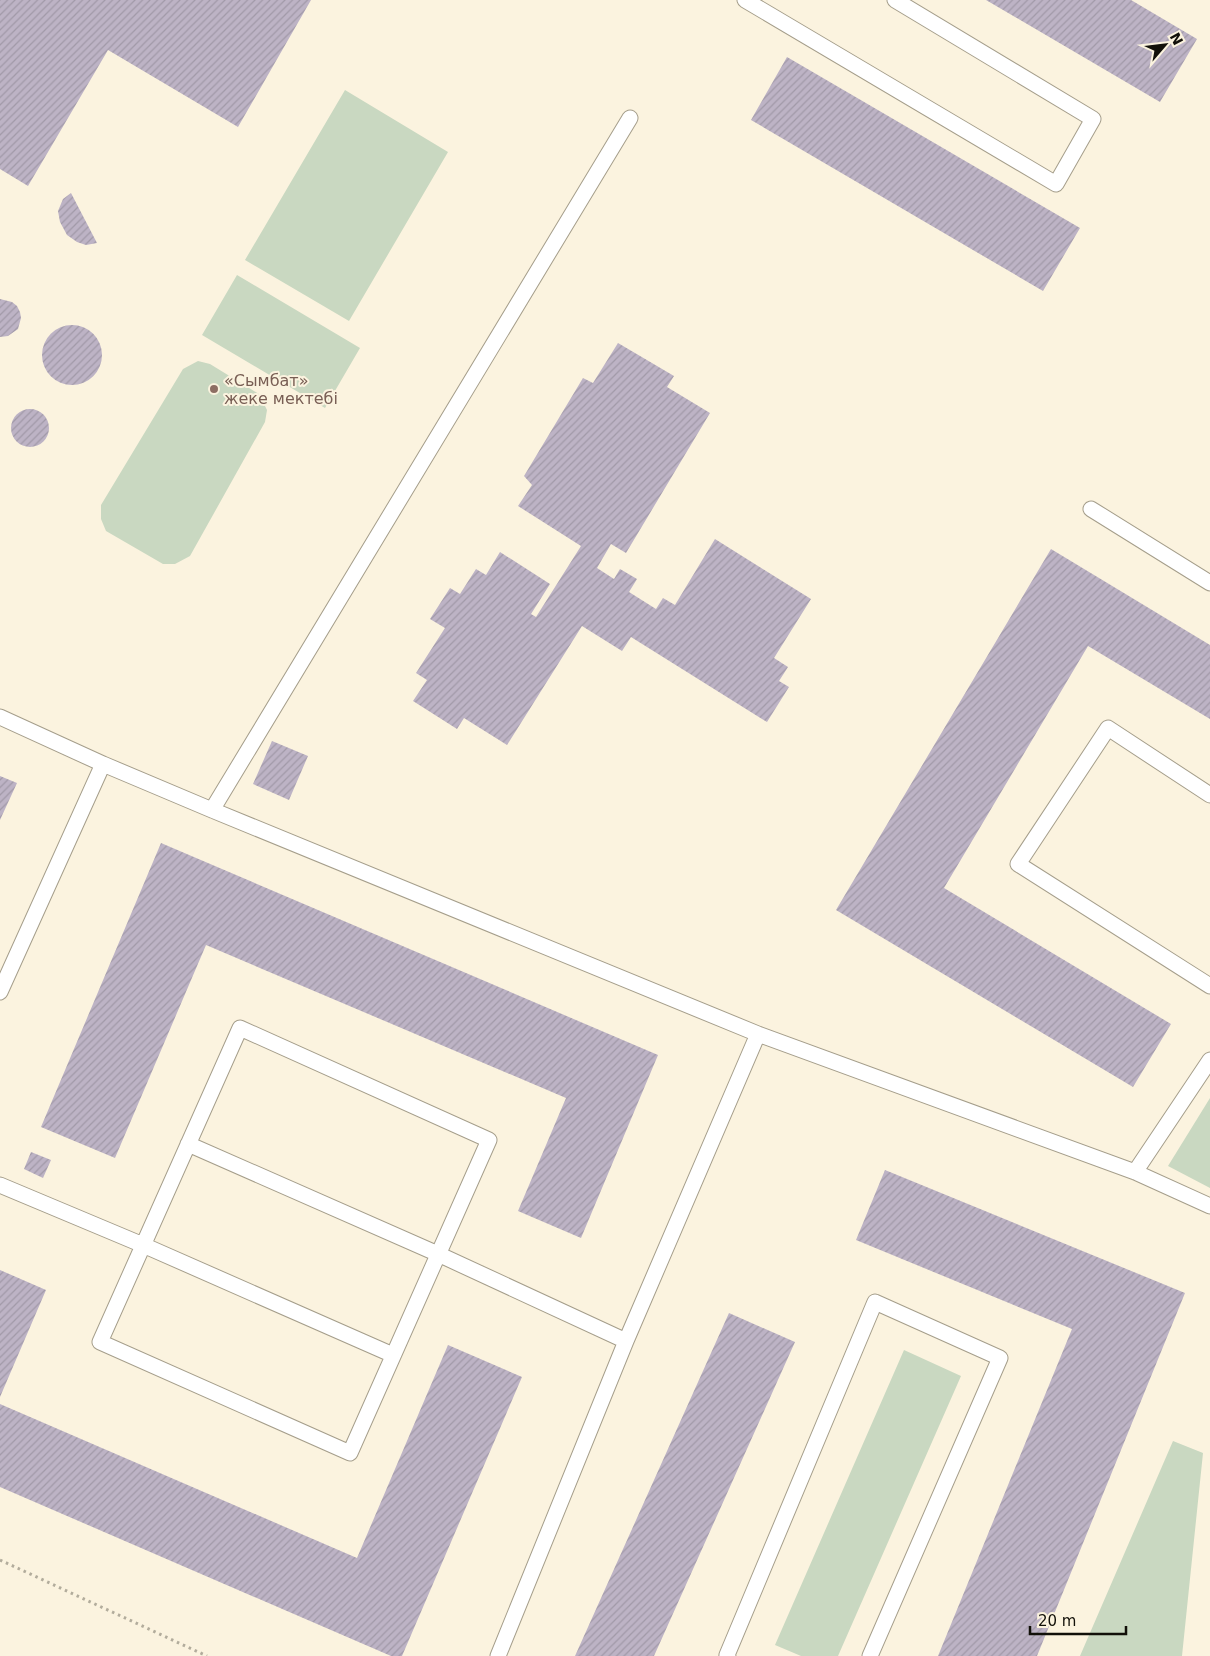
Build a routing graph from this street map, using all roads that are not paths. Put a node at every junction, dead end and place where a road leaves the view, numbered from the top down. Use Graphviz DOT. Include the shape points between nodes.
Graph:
graph roads {
  1 [pos="745,0"];
  2 [pos="896,0"];
  3 [pos="630,118"];
  4 [pos="1091,509"];
  5 [pos="1210,583"];
  6 [pos="0,717"];
  7 [pos="103,764"];
  8 [pos="1210,796"];
  9 [pos="212,810"];
  10 [pos="1210,986"];
  11 [pos="0,992"];
  12 [pos="758,1034"];
  13 [pos="1210,1060"];
  14 [pos="188,1144"];
  15 [pos="1135,1172"];
  16 [pos="0,1185"];
  17 [pos="1210,1206"];
  18 [pos="143,1245"];
  19 [pos="438,1254"];
  20 [pos="626,1341"];
  21 [pos="393,1356"];
  22 [pos="498,1656"];
  23 [pos="728,1656"];
  24 [pos="870,1656"];
  1 -- 2 [label="lane" via="1056,184 1093,119"];
  3 -- 9 [label="lane"];
  4 -- 5 [label="lane"];
  6 -- 7 [label="lane"];
  7 -- 9 [label="lane"];
  7 -- 11 [label="lane"];
  8 -- 10 [label="lane" via="1108,728 1018,864"];
  9 -- 12 [label="lane"];
  12 -- 15 [label="lane"];
  12 -- 20 [label="lane"];
  13 -- 15 [label="lane"];
  14 -- 18 [label="lane"];
  14 -- 19 [label="lane"];
  14 -- 19 [label="lane" via="240,1028 489,1140"];
  15 -- 17 [label="lane"];
  16 -- 18 [label="lane"];
  18 -- 21 [label="lane"];
  18 -- 21 [label="lane" via="100,1342 341,1450 350,1453"];
  19 -- 20 [label="lane"];
  19 -- 21 [label="lane"];
  20 -- 22 [label="lane"];
  23 -- 24 [label="lane" via="876,1302 1000,1358"];
}
